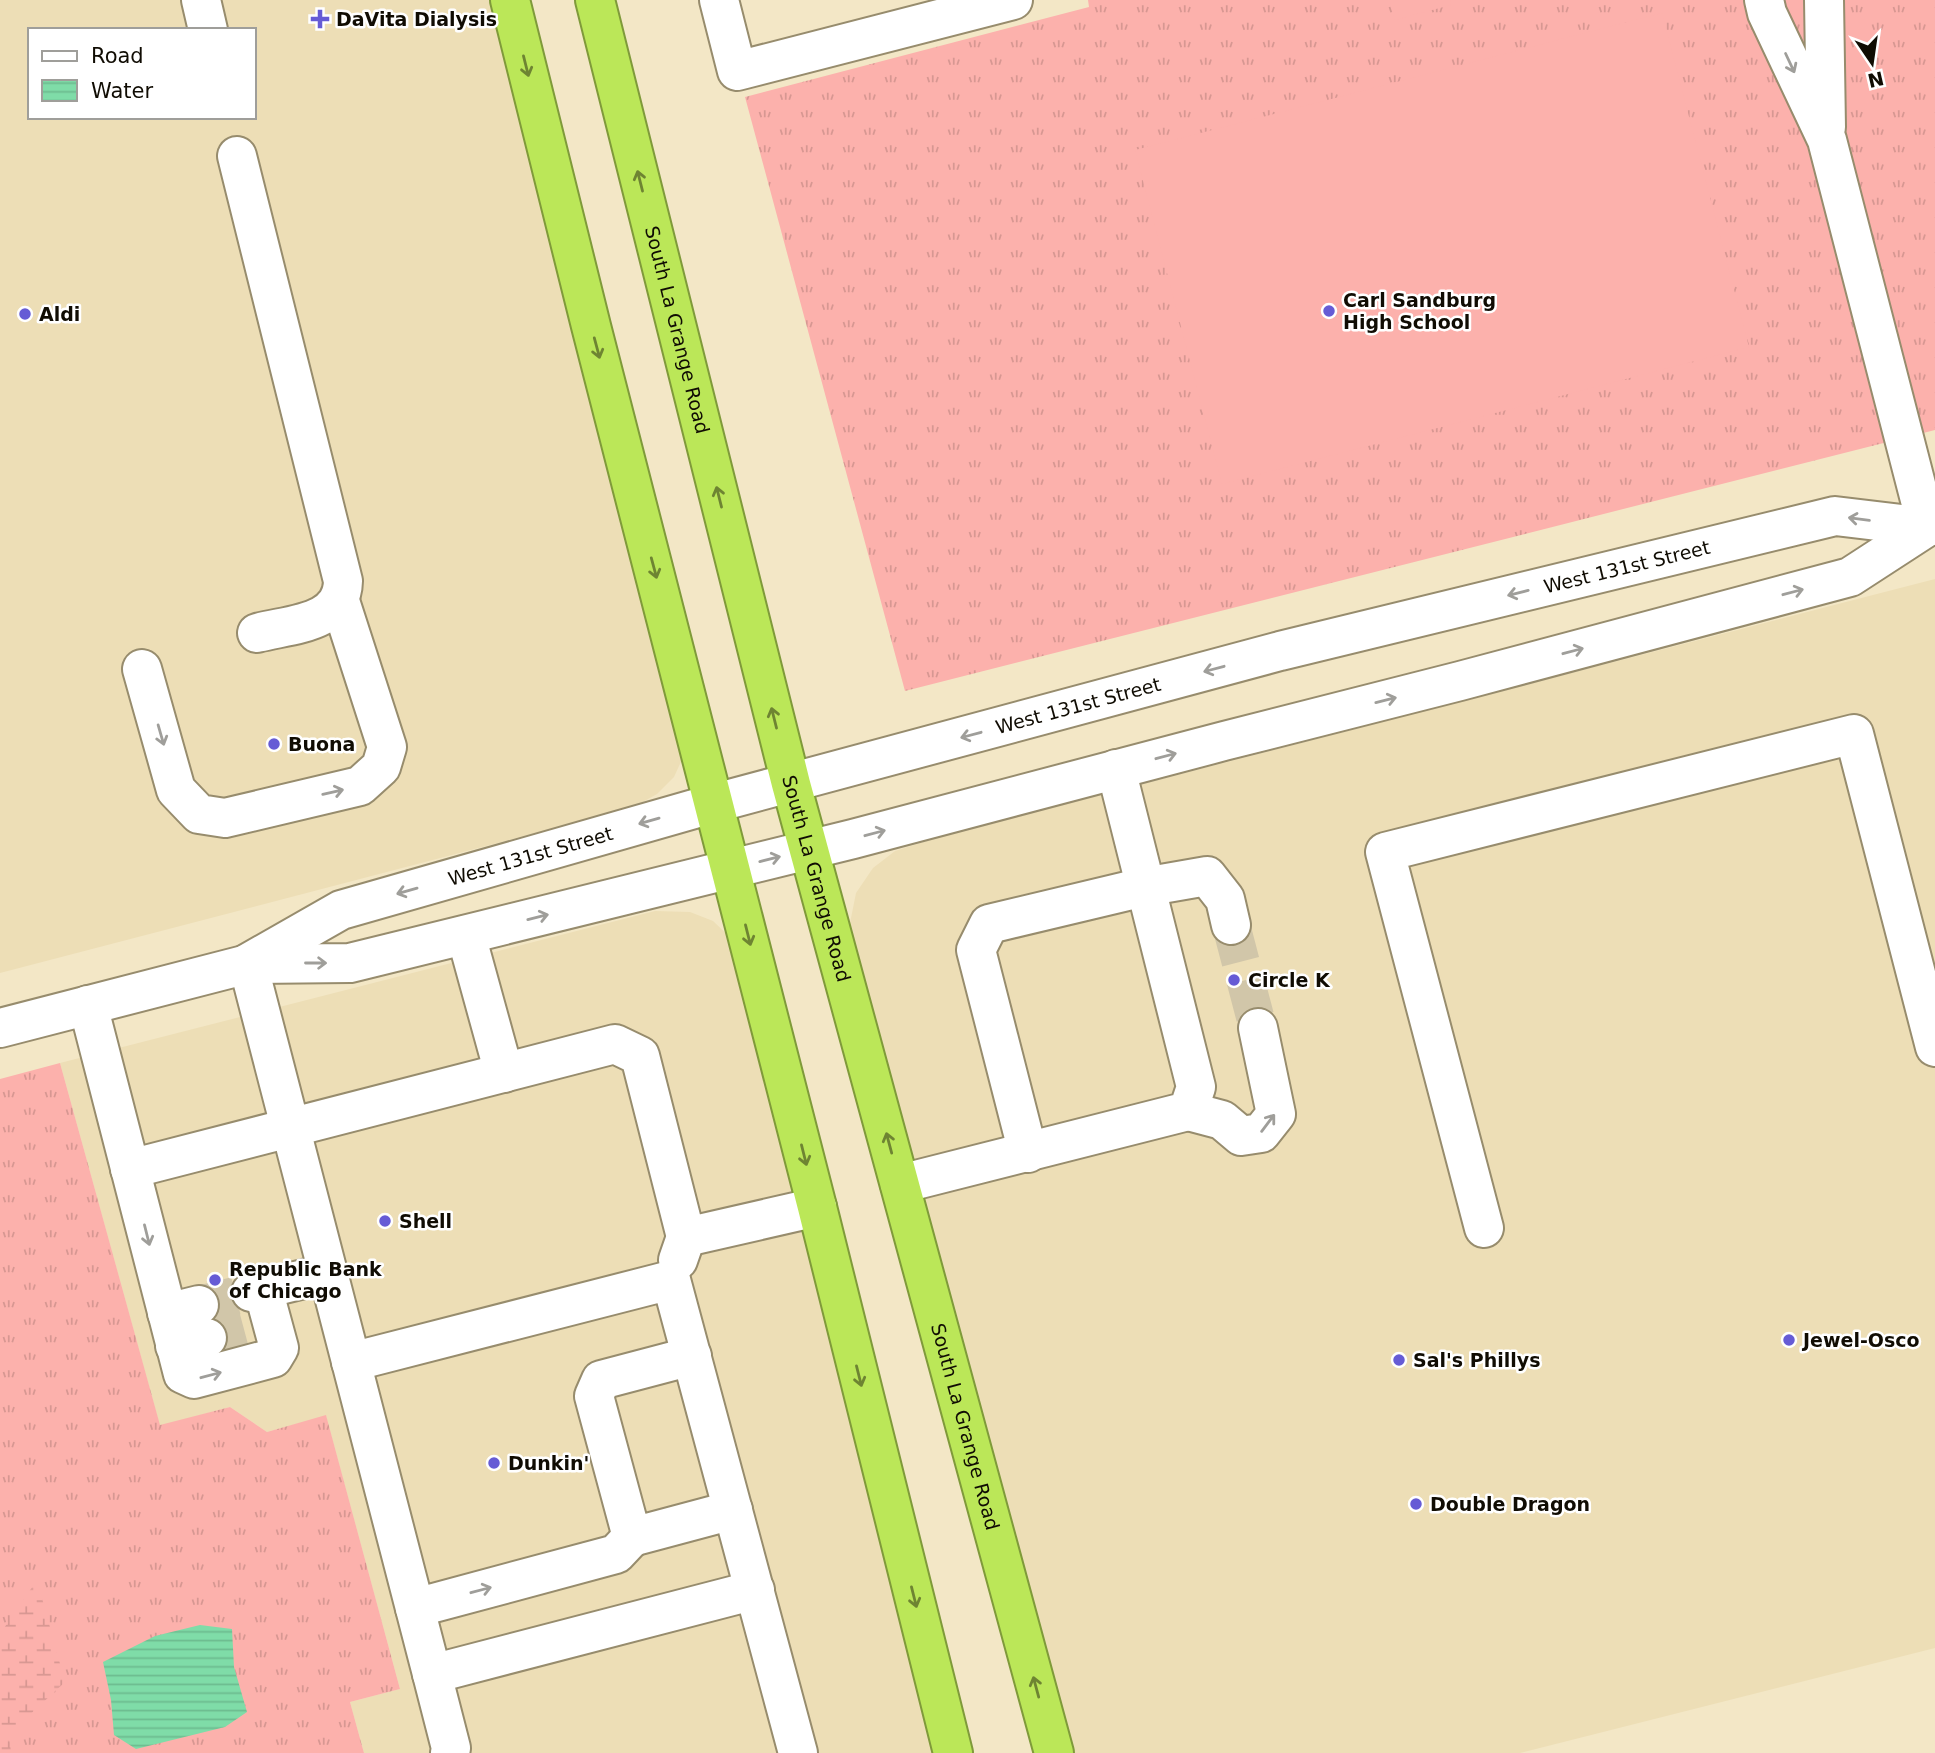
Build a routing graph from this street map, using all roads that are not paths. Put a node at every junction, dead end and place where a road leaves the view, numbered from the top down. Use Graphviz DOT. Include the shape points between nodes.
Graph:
graph roads {
  1 [pos="201,0"];
  2 [pos="510,0"];
  3 [pos="595,0"];
  4 [pos="719,0"];
  5 [pos="1013,0"];
  6 [pos="1764,0"];
  7 [pos="1824,0"];
  8 [pos="208,28"];
  9 [pos="1827,140"];
  10 [pos="237,156"];
  11 [pos="1931,526"];
  12 [pos="340,601"];
  13 [pos="257,633"];
  14 [pos="142,670"];
  15 [pos="1116,769"];
  16 [pos="791,784"];
  17 [pos="715,803"];
  18 [pos="808,849"];
  19 [pos="731,869"];
  20 [pos="1144,887"];
  21 [pos="1231,925"];
  22 [pos="466,935"];
  23 [pos="248,964"];
  24 [pos="88,1005"];
  25 [pos="0,1028"];
  26 [pos="1258,1028"];
  27 [pos="1935,1047"];
  28 [pos="504,1073"];
  29 [pos="1188,1111"];
  30 [pos="291,1128"];
  31 [pos="1028,1153"];
  32 [pos="130,1169"];
  33 [pos="900,1184"];
  34 [pos="817,1207"];
  35 [pos="1484,1228"];
  36 [pos="686,1237"];
  37 [pos="328,1273"];
  38 [pos="671,1280"];
  39 [pos="692,1356"];
  40 [pos="351,1362"];
  41 [pos="733,1510"];
  42 [pos="632,1537"];
  43 [pos="755,1590"];
  44 [pos="415,1608"];
  45 [pos="432,1674"];
  46 [pos="452,1751"];
  47 [pos="798,1753"];
  48 [pos="953,1753"];
  49 [pos="1054,1753"];
  1 -- 8 [label="street"];
  2 -- 17 [label="highway, one-way"];
  16 -- 3 [label="highway, South La Grange Road, one-way"];
  4 -- 5 [label="street" via="737,71"];
  6 -- 9 [label="street, one-way"];
  7 -- 9 [label="street"];
  9 -- 11 [label="street"];
  10 -- 12 [label="street" via="343,581"];
  15 -- 11 [label="street, West 131st Street, one-way" via="1850,577"];
  11 -- 16 [label="street, West 131st Street, one-way" via="1835,516 1280,651"];
  12 -- 13 [label="street" via="321,617"];
  14 -- 12 [label="street, one-way" via="176,790 199,814 225,818 360,786 381,767 387,747"];
  18 -- 15 [label="street, West 131st Street, one-way"];
  15 -- 20 [label="street"];
  16 -- 17 [label="street, West 131st Street"];
  16 -- 18 [label="highway, South La Grange Road"];
  17 -- 19 [label="highway"];
  17 -- 23 [label="street, West 131st Street, one-way" via="341,910"];
  19 -- 18 [label="street, West 131st Street, one-way"];
  33 -- 18 [label="highway, South La Grange Road, one-way"];
  22 -- 19 [label="street, West 131st Street, one-way"];
  19 -- 34 [label="highway, one-way"];
  20 -- 21 [label="street" via="1207,876 1225,898"];
  20 -- 29 [label="street" via="1196,1087"];
  20 -- 31 [label="street" via="989,924 976,950"];
  23 -- 22 [label="street, West 131st Street, one-way" via="350,963"];
  22 -- 28 [label="street"];
  23 -- 24 [label="street, West 131st Street"];
  23 -- 30 [label="street"];
  24 -- 25 [label="street, West 131st Street"];
  24 -- 32 [label="street"];
  29 -- 26 [label="street, one-way" via="1222,1120 1241,1136 1261,1133 1276,1114"];
  27 -- 35 [label="street" via="1854,734 1385,852"];
  28 -- 30 [label="street"];
  28 -- 36 [label="street" via="615,1044 640,1056"];
  29 -- 31 [label="street"];
  30 -- 32 [label="street"];
  30 -- 37 [label="street"];
  31 -- 33 [label="street"];
  32 -- 37 [label="street, one-way" via="187,1326 183,1374 194,1379 273,1359 279,1348 261,1307"];
  49 -- 33 [label="highway, South La Grange Road, one-way"];
  34 -- 36 [label="street"];
  34 -- 48 [label="highway, one-way"];
  36 -- 38 [label="street"];
  37 -- 40 [label="street"];
  38 -- 39 [label="street"];
  38 -- 40 [label="street"];
  39 -- 41 [label="street"];
  39 -- 42 [label="street" via="601,1380 594,1396"];
  40 -- 44 [label="street"];
  41 -- 42 [label="street"];
  41 -- 43 [label="street"];
  44 -- 42 [label="street, one-way" via="616,1554"];
  43 -- 45 [label="street"];
  43 -- 47 [label="street"];
  44 -- 45 [label="street"];
  45 -- 46 [label="street"];
}
